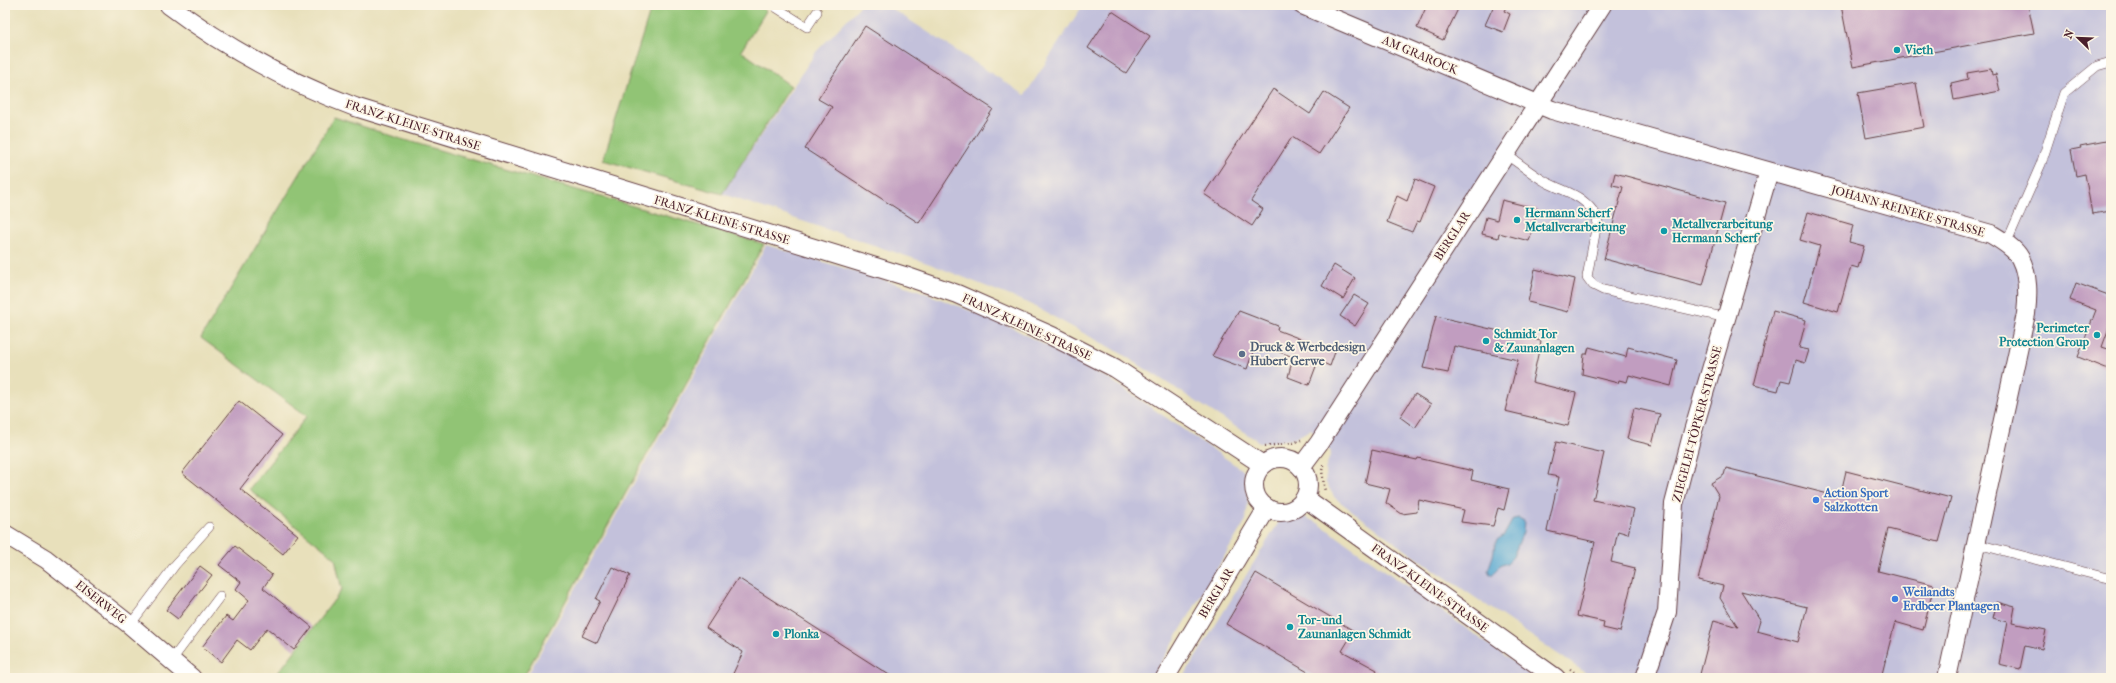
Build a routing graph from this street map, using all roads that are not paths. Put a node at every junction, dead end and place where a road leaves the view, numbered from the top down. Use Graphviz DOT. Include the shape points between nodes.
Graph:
graph roads {
  1 [pos="169,5"];
  2 [pos="779,5"];
  3 [pos="1302,5"];
  4 [pos="1602,5"];
  5 [pos="817,12"];
  6 [pos="2111,62"];
  7 [pos="1538,104"];
  8 [pos="1505,154"];
  9 [pos="1769,172"];
  10 [pos="2006,244"];
  11 [pos="1726,318"];
  12 [pos="1263,465"];
  13 [pos="1301,467"];
  14 [pos="1305,498"];
  15 [pos="1267,508"];
  16 [pos="209,527"];
  17 [pos="5,534"];
  18 [pos="1977,544"];
  19 [pos="2111,580"];
  20 [pos="220,596"];
  21 [pos="130,625"];
  22 [pos="171,661"];
  23 [pos="192,678"];
  24 [pos="1165,678"];
  25 [pos="1556,678"];
  26 [pos="1645,678"];
  27 [pos="1947,678"];
  1 -- 12 [label="street, FRANZ-KLEINE-STRASSE" via="228,46 270,70 333,99 905,276 996,310 1115,368"];
  2 -- 5 [label="lane" via="777,8 807,28"];
  3 -- 7 [label="street, AM GRAROCK"];
  4 -- 7 [label="street, BERGLAR"];
  6 -- 10 [label="lane" via="2097,66 2064,93 2041,164"];
  7 -- 8 [label="street, BERGLAR"];
  7 -- 9 [label="street, JOHANN-REINEKE-STRASSE"];
  8 -- 11 [label="lane" via="1546,182 1574,194 1590,205 1598,218 1587,277 1593,285 1603,290"];
  8 -- 13 [label="street, BERGLAR"];
  9 -- 10 [label="street, JOHANN-REINEKE-STRASSE" via="1991,234"];
  9 -- 11 [label="street, ZIEGELEI-TÖPKER-STRASSE"];
  10 -- 18 [label="street, JOHANN-REINEKE-STRASSE" via="2020,258 2028,291 2021,337"];
  11 -- 26 [label="street, ZIEGELEI-TÖPKER-STRASSE" via="1674,504 1667,612"];
  12 -- 13 [label="street" via="1270,460 1285,458"];
  12 -- 15 [label="street" via="1254,479 1254,487 1260,502"];
  13 -- 14 [label="street" via="1308,481"];
  14 -- 15 [label="street" via="1292,510 1283,512"];
  14 -- 25 [label="street, FRANZ-KLEINE-STRASSE"];
  15 -- 24 [label="street, BERGLAR"];
  16 -- 21 [label="lane" via="175,565"];
  17 -- 21 [label="street, EISERWEG" via="46,560"];
  18 -- 19 [label="lane"];
  18 -- 27 [label="street, JOHANN-REINEKE-STRASSE"];
  20 -- 22 [label="lane"];
  21 -- 22 [label="street, EISERWEG"];
  22 -- 23 [label="street, EISERWEG"];
}
